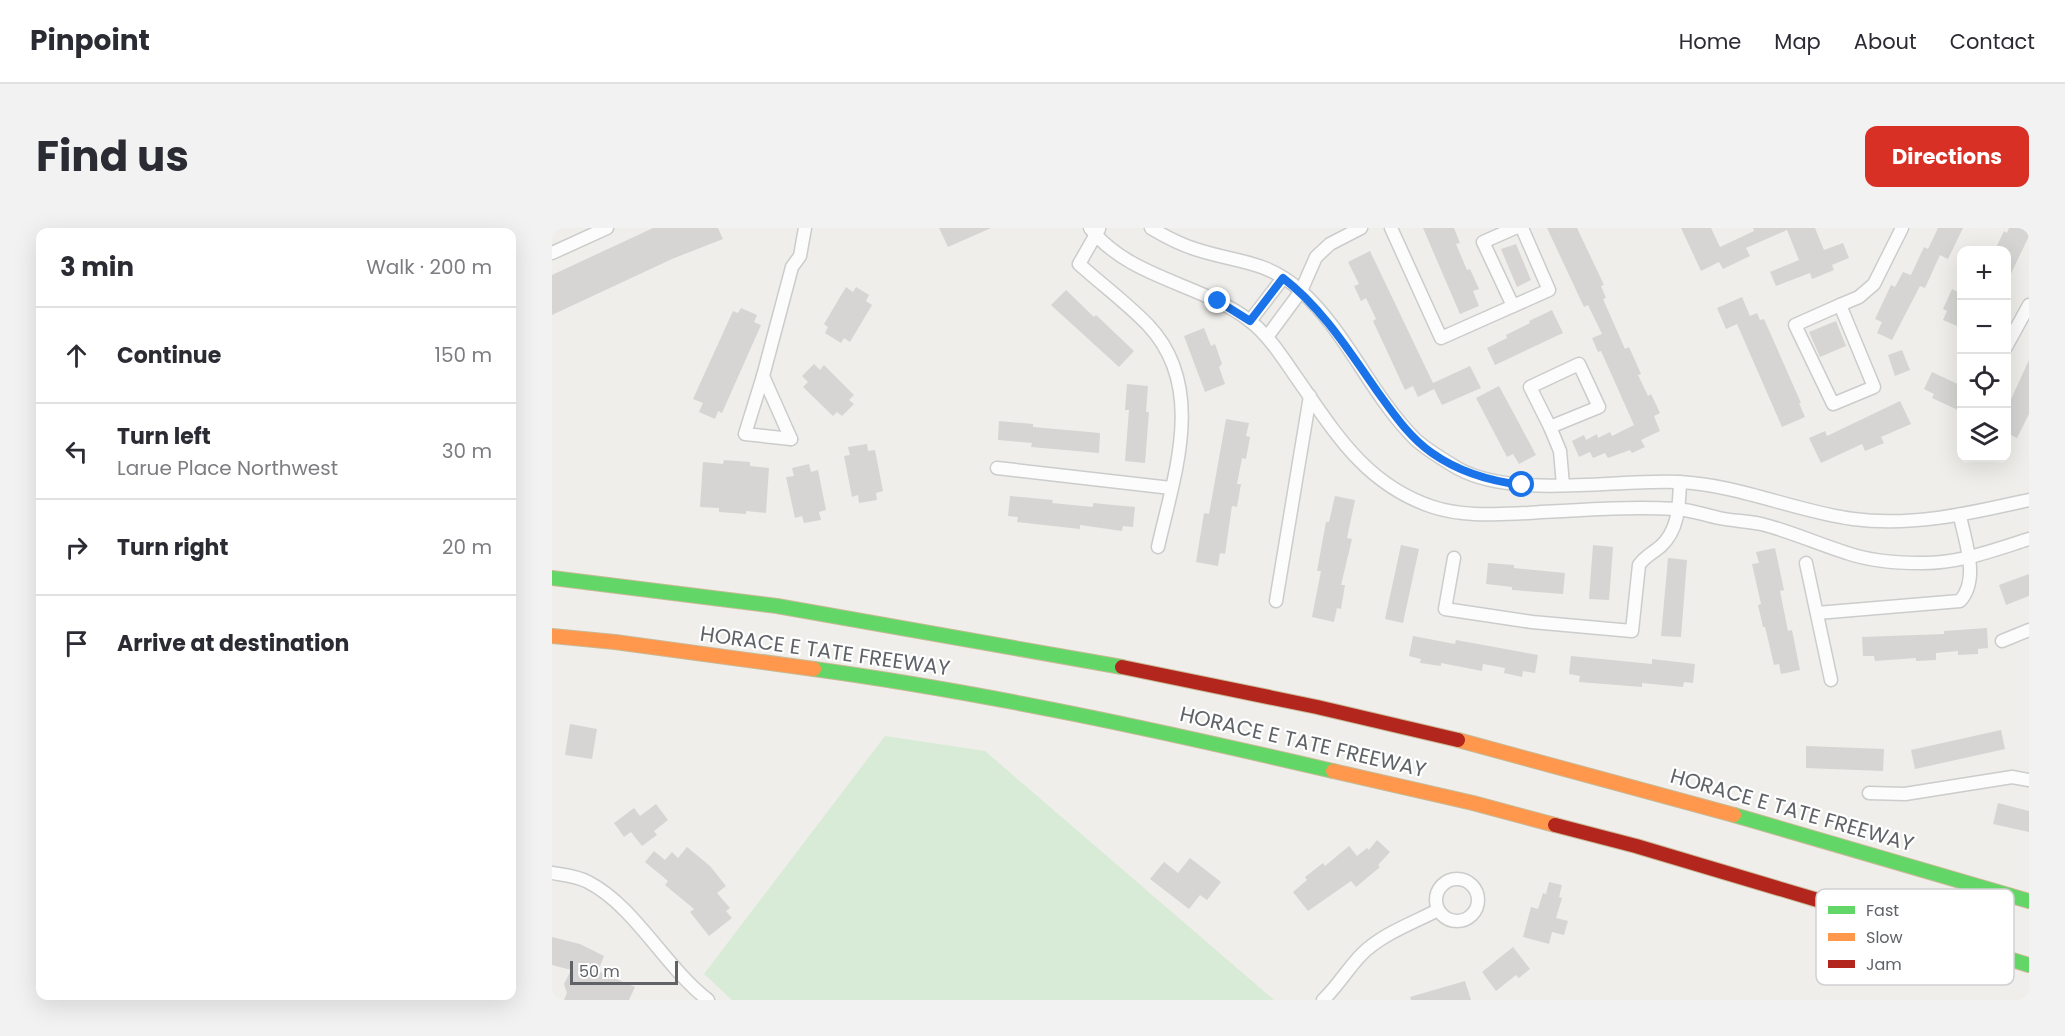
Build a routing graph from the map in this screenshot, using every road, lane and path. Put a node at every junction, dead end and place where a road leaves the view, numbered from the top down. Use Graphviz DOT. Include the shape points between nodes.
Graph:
graph roads {
  1 [pos="607,228"];
  2 [pos="805,228"];
  3 [pos="1151,228"];
  4 [pos="1361,228"];
  5 [pos="1391,228"];
  6 [pos="1515,228"];
  7 [pos="1522,228"];
  8 [pos="1902,228"];
  9 [pos="1095,230"];
  10 [pos="552,253"];
  11 [pos="1283,278"];
  12 [pos="1301,291"];
  13 [pos="1840,305"];
  14 [pos="2029,305"];
  15 [pos="1513,306"];
  16 [pos="1250,321"];
  17 [pos="1267,337"];
  18 [pos="2011,339"];
  19 [pos="763,376"];
  20 [pos="1310,396"];
  21 [pos="1550,427"];
  22 [pos="997,468"];
  23 [pos="1680,482"];
  24 [pos="1563,484"];
  25 [pos="1171,488"];
  26 [pos="2029,500"];
  27 [pos="1679,509"];
  28 [pos="1960,516"];
  29 [pos="2029,539"];
  30 [pos="1158,547"];
  31 [pos="1454,558"];
  32 [pos="1968,558"];
  33 [pos="1806,562"];
  34 [pos="552,578"];
  35 [pos="1276,601"];
  36 [pos="1817,613"];
  37 [pos="2029,630"];
  38 [pos="552,636"];
  39 [pos="2002,641"];
  40 [pos="1831,680"];
  41 [pos="2029,780"];
  42 [pos="1869,793"];
  43 [pos="552,873"];
  44 [pos="1986,889"];
  45 [pos="2014,897"];
  46 [pos="1816,899"];
  47 [pos="2029,902"];
  48 [pos="1438,910"];
  49 [pos="2014,960"];
  50 [pos="2029,965"];
  51 [pos="708,1000"];
  52 [pos="1323,1000"];
  1 -- 10 [label="street"];
  2 -- 19 [label="street"];
  3 -- 11 [label="street" via="1172,241 1250,262"];
  4 -- 12 [label="street" via="1330,244 1316,257"];
  5 -- 15 [label="street" via="1441,338"];
  6 -- 15 [label="street" via="1483,242"];
  7 -- 15 [label="street" via="1549,290"];
  8 -- 13 [label="street" via="1874,284 1859,297"];
  9 -- 16 [label="street" via="1112,250 1132,263 1218,301"];
  9 -- 25 [label="street" via="1079,264 1149,326 1167,351 1178,378 1183,425"];
  11 -- 12 [label="street"];
  11 -- 16 [label="street"];
  12 -- 17 [label="street"];
  12 -- 24 [label="street" via="1333,328 1400,423 1432,453 1462,471 1493,481"];
  13 -- 13 [label="street" via="1874,387 1833,404 1795,325"];
  14 -- 18 [label="street"];
  16 -- 17 [label="street"];
  17 -- 20 [label="street"];
  19 -- 19 [label="street" via="745,434 792,439 782,418"];
  20 -- 27 [label="street" via="1343,444 1366,469 1399,492 1434,507 1485,514"];
  20 -- 35 [label="street"];
  21 -- 21 [label="street" via="1530,387 1579,364 1599,407"];
  21 -- 24 [label="street" via="1560,451"];
  22 -- 25 [label="street"];
  23 -- 24 [label="street"];
  23 -- 27 [label="street"];
  23 -- 28 [label="street" via="1738,490 1855,519 1907,522"];
  25 -- 30 [label="street"];
  26 -- 28 [label="street"];
  27 -- 31 [label="street" via="1669,537 1639,565 1632,631 1445,609"];
  27 -- 32 [label="street" via="1761,524 1849,554 1887,561 1923,563"];
  28 -- 32 [label="street"];
  29 -- 32 [label="street"];
  32 -- 36 [label="street" via="1970,581 1960,601"];
  33 -- 36 [label="street"];
  34 -- 44 [label="highway, HORACE E TATE FREEWAY" via="807,610 1320,708 1754,819"];
  36 -- 40 [label="street"];
  37 -- 39 [label="street"];
  38 -- 46 [label="highway, HORACE E TATE FREEWAY" via="903,681 1200,740 1473,803"];
  41 -- 42 [label="street" via="2012,777 1905,794"];
  43 -- 51 [label="street" via="589,882 619,904 677,971"];
  45 -- 47 [label="highway, HORACE E TATE FREEWAY"];
  48 -- 52 [label="street" via="1374,943"];
  49 -- 50 [label="highway, HORACE E TATE FREEWAY"];
}
